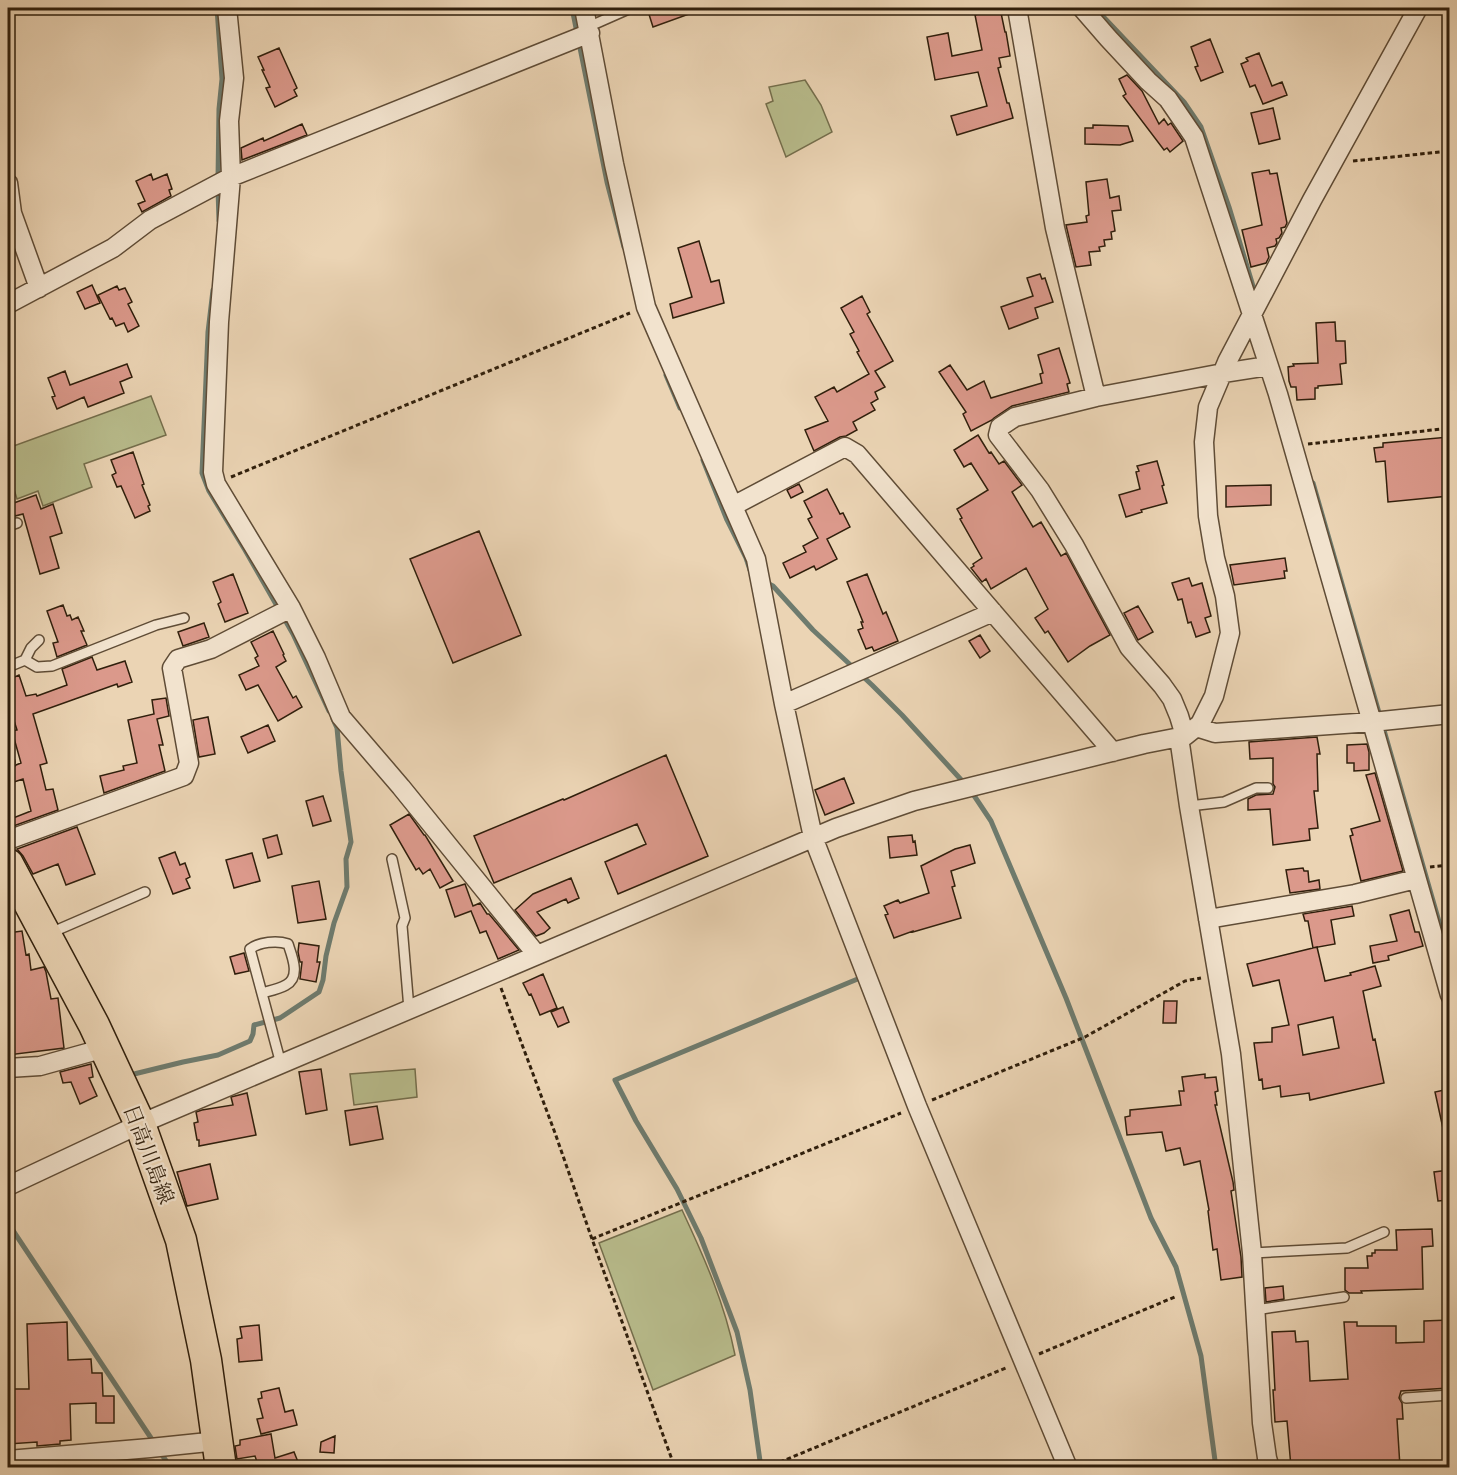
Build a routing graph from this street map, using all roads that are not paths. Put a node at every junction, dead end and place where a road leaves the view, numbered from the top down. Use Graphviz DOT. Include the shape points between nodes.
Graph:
graph roads {
  1 [pos="227,8"];
  2 [pos="584,8"];
  3 [pos="631,8"];
  4 [pos="1017,8"];
  5 [pos="1082,8"];
  6 [pos="1418,8"];
  7 [pos="589,30"];
  8 [pos="231,177"];
  9 [pos="8,183"];
  10 [pos="39,288"];
  11 [pos="8,304"];
  12 [pos="1252,316"];
  13 [pos="1268,366"];
  14 [pos="1223,373"];
  15 [pos="1096,397"];
  16 [pos="733,506"];
  17 [pos="291,608"];
  18 [pos="993,612"];
  19 [pos="184,618"];
  20 [pos="39,640"];
  21 [pos="25,660"];
  22 [pos="8,667"];
  23 [pos="784,704"];
  24 [pos="1449,714"];
  25 [pos="1372,722"];
  26 [pos="1187,733"];
  27 [pos="1113,752"];
  28 [pos="1268,788"];
  29 [pos="1189,806"];
  30 [pos="813,837"];
  31 [pos="8,840"];
  32 [pos="392,859"];
  33 [pos="8,864"];
  34 [pos="1416,879"];
  35 [pos="145,892"];
  36 [pos="1208,919"];
  37 [pos="46,935"];
  38 [pos="537,955"];
  39 [pos="262,993"];
  40 [pos="1449,995"];
  41 [pos="410,1010"];
  42 [pos="105,1048"];
  43 [pos="281,1064"];
  44 [pos="8,1068"];
  45 [pos="140,1124"];
  46 [pos="8,1186"];
  47 [pos="1384,1232"];
  48 [pos="1252,1252"];
  49 [pos="1344,1297"];
  50 [pos="1255,1310"];
  51 [pos="1449,1395"];
  52 [pos="1406,1398"];
  53 [pos="219,1454"];
  54 [pos="8,1460"];
  55 [pos="1068,1467"];
  56 [pos="1270,1467"];
  1 -- 8 [label="street" via="234,78 229,121"];
  2 -- 7 [label="street"];
  3 -- 7 [label="lane"];
  4 -- 15 [label="street" via="1055,228"];
  5 -- 12 [label="street" via="1168,99 1194,137"];
  6 -- 12 [label="street"];
  7 -- 8 [label="street"];
  7 -- 16 [label="street" via="646,307"];
  8 -- 10 [label="street" via="150,220 112,248"];
  8 -- 17 [label="street" via="219,322 213,472 216,484"];
  9 -- 10 [label="street" via="12,213"];
  10 -- 11 [label="street"];
  12 -- 13 [label="street"];
  12 -- 14 [label="street"];
  13 -- 14 [label="street"];
  13 -- 25 [label="street"];
  14 -- 15 [label="street"];
  14 -- 26 [label="street" via="1208,407 1204,442 1208,516 1230,633 1214,696 1200,724"];
  15 -- 26 [label="street" via="1016,417 1000,427 998,435 1063,526 1130,647 1172,699"];
  16 -- 18 [label="street" via="845,447 857,454"];
  16 -- 23 [label="street" via="756,559"];
  17 -- 31 [label="street" via="211,649 178,659 172,668 189,764 184,776"];
  17 -- 38 [label="street" via="341,717"];
  18 -- 23 [label="street"];
  18 -- 27 [label="street"];
  19 -- 21 [label="lane" via="52,666 37,668"];
  20 -- 21 [label="lane"];
  21 -- 22 [label="lane"];
  23 -- 30 [label="street"];
  24 -- 25 [label="street"];
  25 -- 26 [label="street"];
  25 -- 34 [label="street"];
  26 -- 27 [label="street"];
  26 -- 29 [label="street"];
  27 -- 30 [label="street" via="914,801"];
  28 -- 29 [label="lane" via="1256,788 1224,802"];
  29 -- 36 [label="street"];
  30 -- 38 [label="street"];
  30 -- 55 [label="street" via="918,1107"];
  32 -- 41 [label="lane" via="405,918 402,926"];
  33 -- 37 [label="main road, 日高川島線"];
  34 -- 36 [label="street" via="1355,894"];
  34 -- 40 [label="street"];
  35 -- 37 [label="lane"];
  36 -- 48 [label="street" via="1231,1054"];
  37 -- 42 [label="main road, 日高川島線"];
  38 -- 41 [label="street"];
  39 -- 39 [label="lane" via="288,985 294,977 288,944 280,941 250,949"];
  39 -- 43 [label="lane"];
  41 -- 43 [label="street"];
  42 -- 44 [label="street" via="40,1066"];
  42 -- 45 [label="main road, 日高川島線"];
  43 -- 45 [label="street"];
  45 -- 46 [label="street"];
  45 -- 53 [label="main road, 日高川島線" via="181,1240 206,1360"];
  47 -- 48 [label="lane" via="1347,1248"];
  48 -- 50 [label="street"];
  49 -- 50 [label="lane"];
  50 -- 56 [label="street" via="1262,1423"];
  51 -- 52 [label="lane"];
  53 -- 54 [label="street" via="150,1448"];
}
